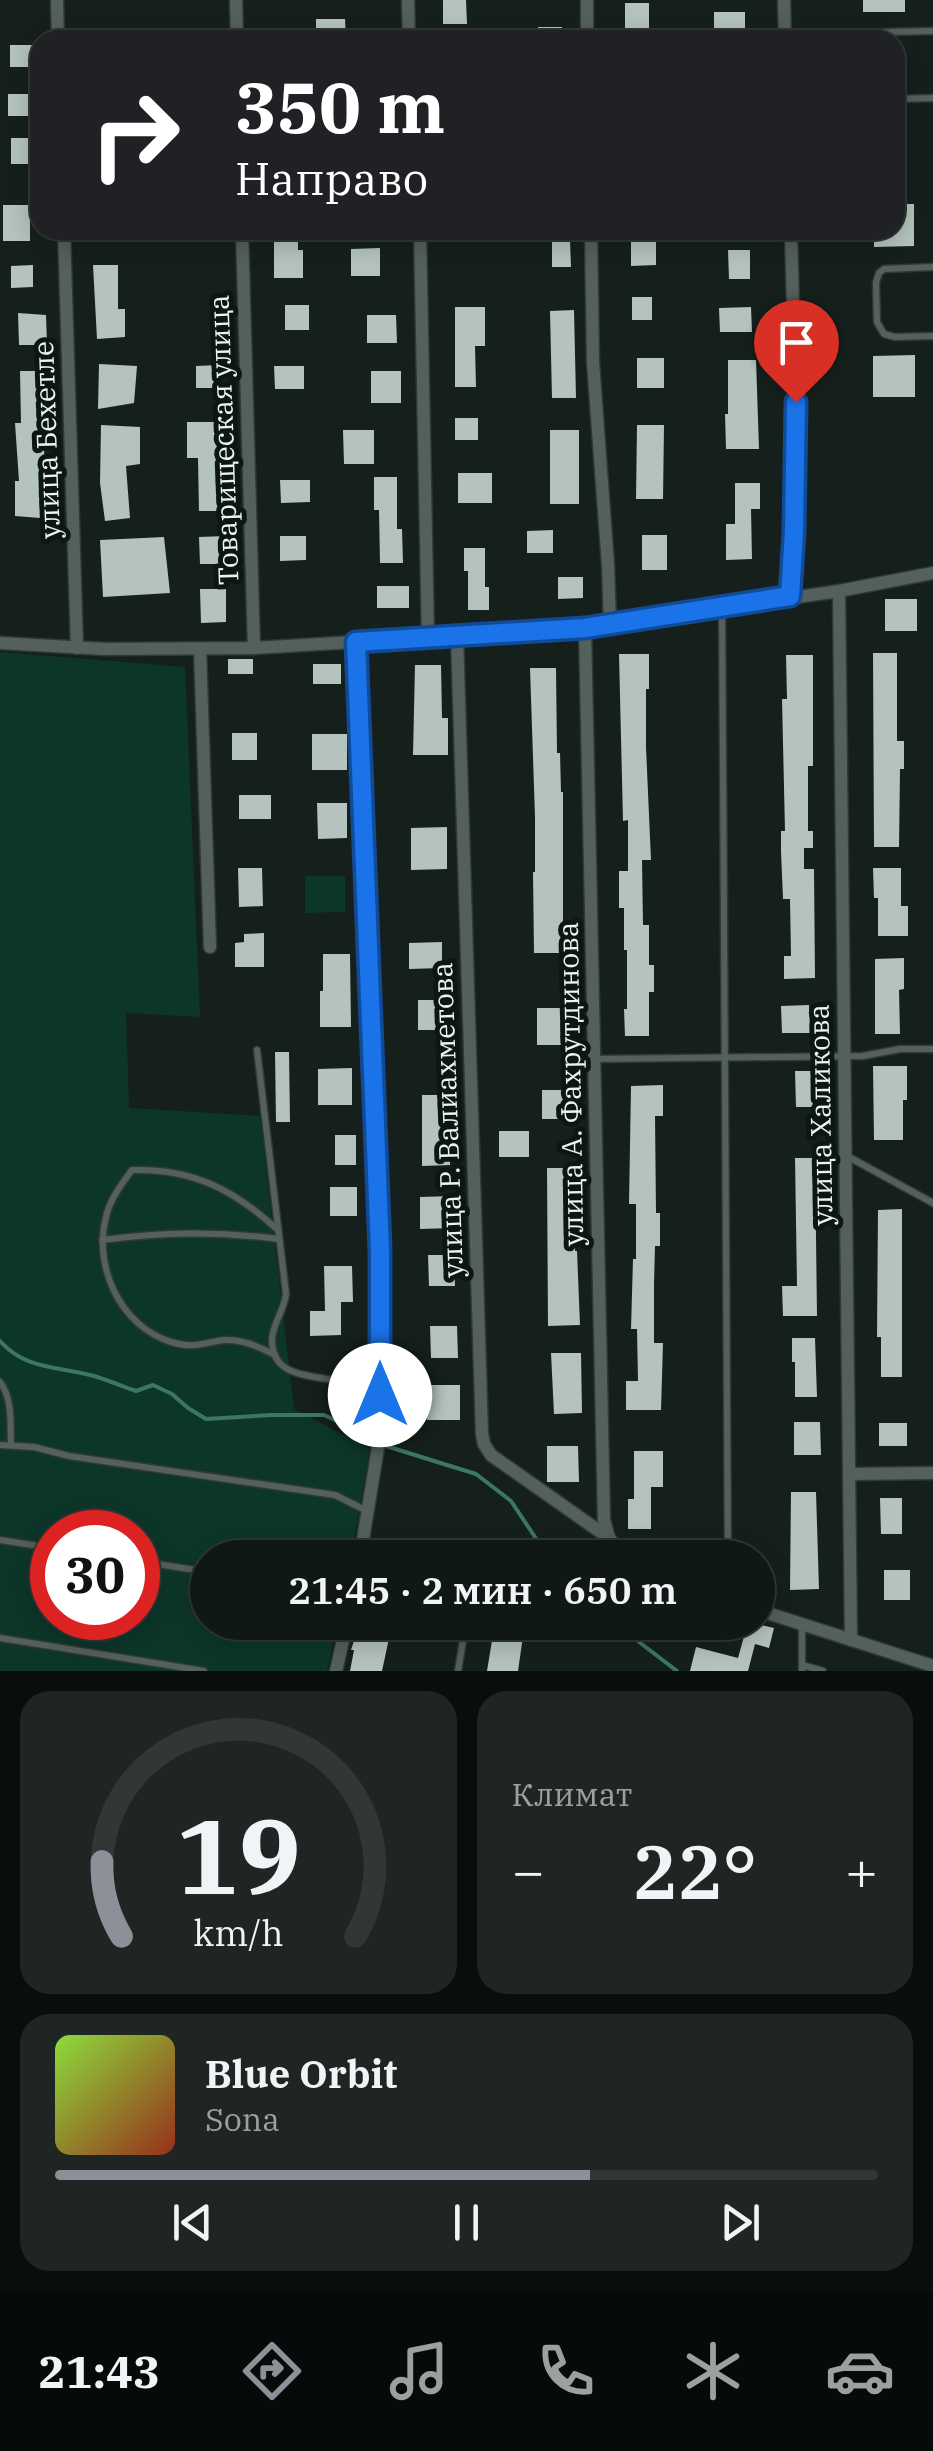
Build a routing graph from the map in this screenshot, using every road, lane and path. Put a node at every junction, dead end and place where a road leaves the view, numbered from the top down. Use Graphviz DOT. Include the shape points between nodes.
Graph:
graph roads {
  1 [pos="57,0"];
  2 [pos="236,0"];
  3 [pos="408,0"];
  4 [pos="587,0"];
  5 [pos="784,0"];
  6 [pos="58,30"];
  7 [pos="237,30"];
  8 [pos="410,30"];
  9 [pos="588,30"];
  10 [pos="785,30"];
  11 [pos="933,31"];
  12 [pos="905,32"];
  13 [pos="905,98"];
  14 [pos="933,98"];
  15 [pos="64,240"];
  16 [pos="242,240"];
  17 [pos="420,240"];
  18 [pos="591,240"];
  19 [pos="790,240"];
  20 [pos="933,268"];
  21 [pos="933,336"];
  22 [pos="933,573"];
  23 [pos="839,590"];
  24 [pos="790,596"];
  25 [pos="722,607"];
  26 [pos="610,624"];
  27 [pos="585,628"];
  28 [pos="457,636"];
  29 [pos="428,638"];
  30 [pos="356,642"];
  31 [pos="0,643"];
  32 [pos="78,648"];
  33 [pos="200,648"];
  34 [pos="254,648"];
  35 [pos="210,947"];
  36 [pos="933,1048"];
  37 [pos="257,1050"];
  38 [pos="844,1056"];
  39 [pos="725,1057"];
  40 [pos="594,1059"];
  41 [pos="846,1155"];
  42 [pos="933,1203"];
  43 [pos="278,1230"];
  44 [pos="280,1239"];
  45 [pos="102,1240"];
  46 [pos="275,1355"];
  47 [pos="0,1382"];
  48 [pos="380,1395"];
  49 [pos="0,1445"];
  50 [pos="11,1445"];
  51 [pos="933,1473"];
  52 [pos="849,1474"];
  53 [pos="368,1512"];
  54 [pos="609,1538"];
  55 [pos="0,1540"];
  56 [pos="363,1540"];
  57 [pos="728,1540"];
  58 [pos="30,1545"];
  59 [pos="160,1565"];
  60 [pos="190,1569"];
  61 [pos="775,1615"];
  62 [pos="802,1624"];
  63 [pos="0,1638"];
  64 [pos="343,1640"];
  65 [pos="463,1640"];
  66 [pos="851,1640"];
  67 [pos="933,1666"];
  68 [pos="802,1668"];
  69 [pos="204,1671"];
  70 [pos="336,1671"];
  71 [pos="458,1671"];
  72 [pos="823,1671"];
  1 -- 6 [label="street"];
  2 -- 7 [label="street"];
  3 -- 8 [label="street"];
  4 -- 9 [label="street"];
  5 -- 10 [label="street"];
  11 -- 12 [label="lane"];
  13 -- 14 [label="lane"];
  15 -- 32 [label="street, улица Бехетле"];
  16 -- 34 [label="street, Товарищеская улица"];
  17 -- 29 [label="street"];
  18 -- 26 [label="street"];
  19 -- 24 [label="street" via="797,431"];
  20 -- 21 [label="lane" via="884,269 876,283 877,322 884,334"];
  22 -- 23 [label="street"];
  23 -- 24 [label="street"];
  23 -- 38 [label="street, улица Халикова"];
  24 -- 25 [label="street"];
  25 -- 26 [label="street"];
  25 -- 39 [label="lane"];
  26 -- 27 [label="street"];
  27 -- 28 [label="street"];
  27 -- 40 [label="street, улица А. Фахрутдинова"];
  28 -- 29 [label="street"];
  28 -- 54 [label="street, улица Р. Валиахметова" via="482,1434 491,1455"];
  29 -- 30 [label="street"];
  30 -- 34 [label="street"];
  30 -- 48 [label="street"];
  31 -- 32 [label="street"];
  32 -- 33 [label="street"];
  33 -- 34 [label="street"];
  33 -- 35 [label="street"];
  36 -- 38 [label="lane"];
  37 -- 43 [label="lane"];
  38 -- 39 [label="lane"];
  38 -- 41 [label="street, улица Халикова"];
  39 -- 40 [label="lane"];
  39 -- 57 [label="lane"];
  40 -- 54 [label="street, улица А. Фахрутдинова"];
  41 -- 42 [label="lane"];
  41 -- 52 [label="street, улица Халикова"];
  43 -- 44 [label="lane"];
  43 -- 45 [label="lane" via="239,1198 193,1176 132,1170 111,1202"];
  44 -- 45 [label="lane" via="194,1232"];
  44 -- 46 [label="lane" via="286,1294 272,1340"];
  45 -- 46 [label="lane" via="112,1290 146,1330 199,1347 236,1340"];
  46 -- 48 [label="lane" via="302,1377"];
  47 -- 50 [label="lane" via="9,1400"];
  48 -- 53 [label="street"];
  49 -- 50 [label="lane"];
  50 -- 53 [label="lane" via="335,1495"];
  51 -- 52 [label="street"];
  52 -- 66 [label="street, улица Халикова"];
  53 -- 56 [label="street"];
  55 -- 58 [label="lane"];
  59 -- 60 [label="lane"];
  61 -- 62 [label="street"];
  62 -- 66 [label="street"];
  62 -- 68 [label="lane"];
  63 -- 69 [label="lane"];
  64 -- 70 [label="street"];
  65 -- 71 [label="lane"];
  66 -- 67 [label="street"];
  68 -- 72 [label="lane"];
}
